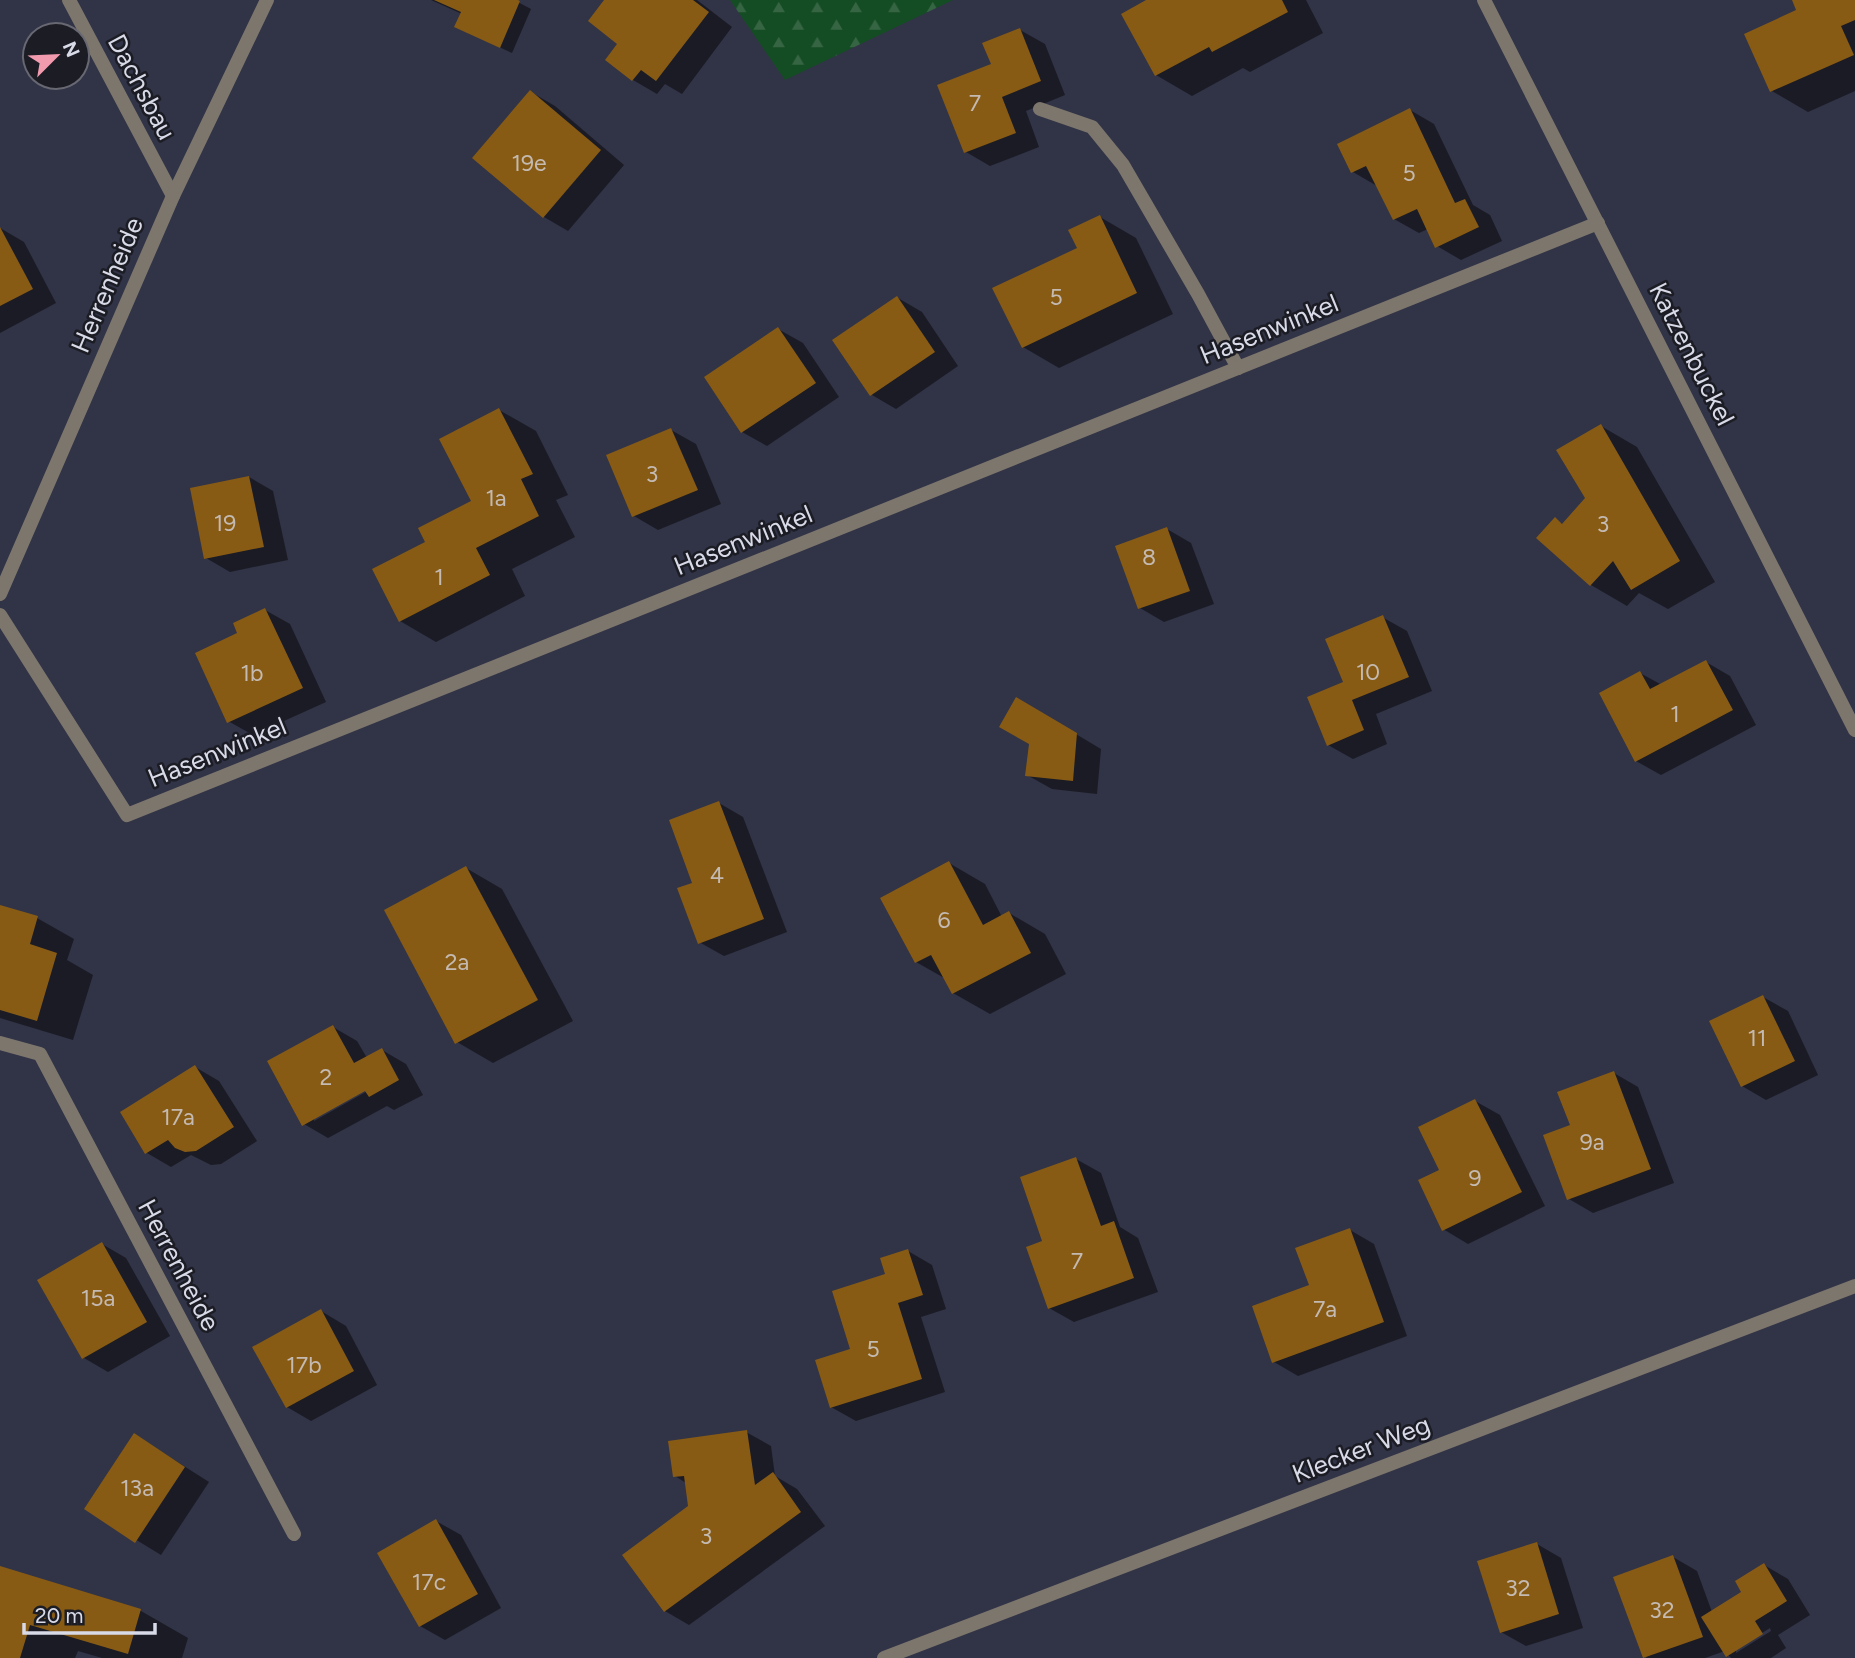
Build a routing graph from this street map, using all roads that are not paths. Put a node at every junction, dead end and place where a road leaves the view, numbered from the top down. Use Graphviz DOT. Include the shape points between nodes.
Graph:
graph roads {
  1 [pos="69,0"];
  2 [pos="267,0"];
  3 [pos="1484,0"];
  4 [pos="1040,109"];
  5 [pos="173,196"];
  6 [pos="1598,223"];
  7 [pos="1238,368"];
  8 [pos="0,594"];
  9 [pos="0,615"];
  10 [pos="1855,730"];
  11 [pos="0,1043"];
  12 [pos="1855,1286"];
  13 [pos="294,1535"];
  14 [pos="884,1658"];
  1 -- 5 [label="street, Dachsbau"];
  2 -- 5 [label="street, Herrenheide"];
  3 -- 6 [label="street, Katzenbuckel"];
  4 -- 7 [label="street" via="1092,127 1124,165"];
  5 -- 8 [label="street, Herrenheide"];
  6 -- 7 [label="street, Hasenwinkel"];
  6 -- 10 [label="street, Katzenbuckel"];
  7 -- 9 [label="street, Hasenwinkel" via="127,815"];
  11 -- 13 [label="street, Herrenheide" via="40,1054"];
  12 -- 14 [label="street, Klecker Weg"];
}
